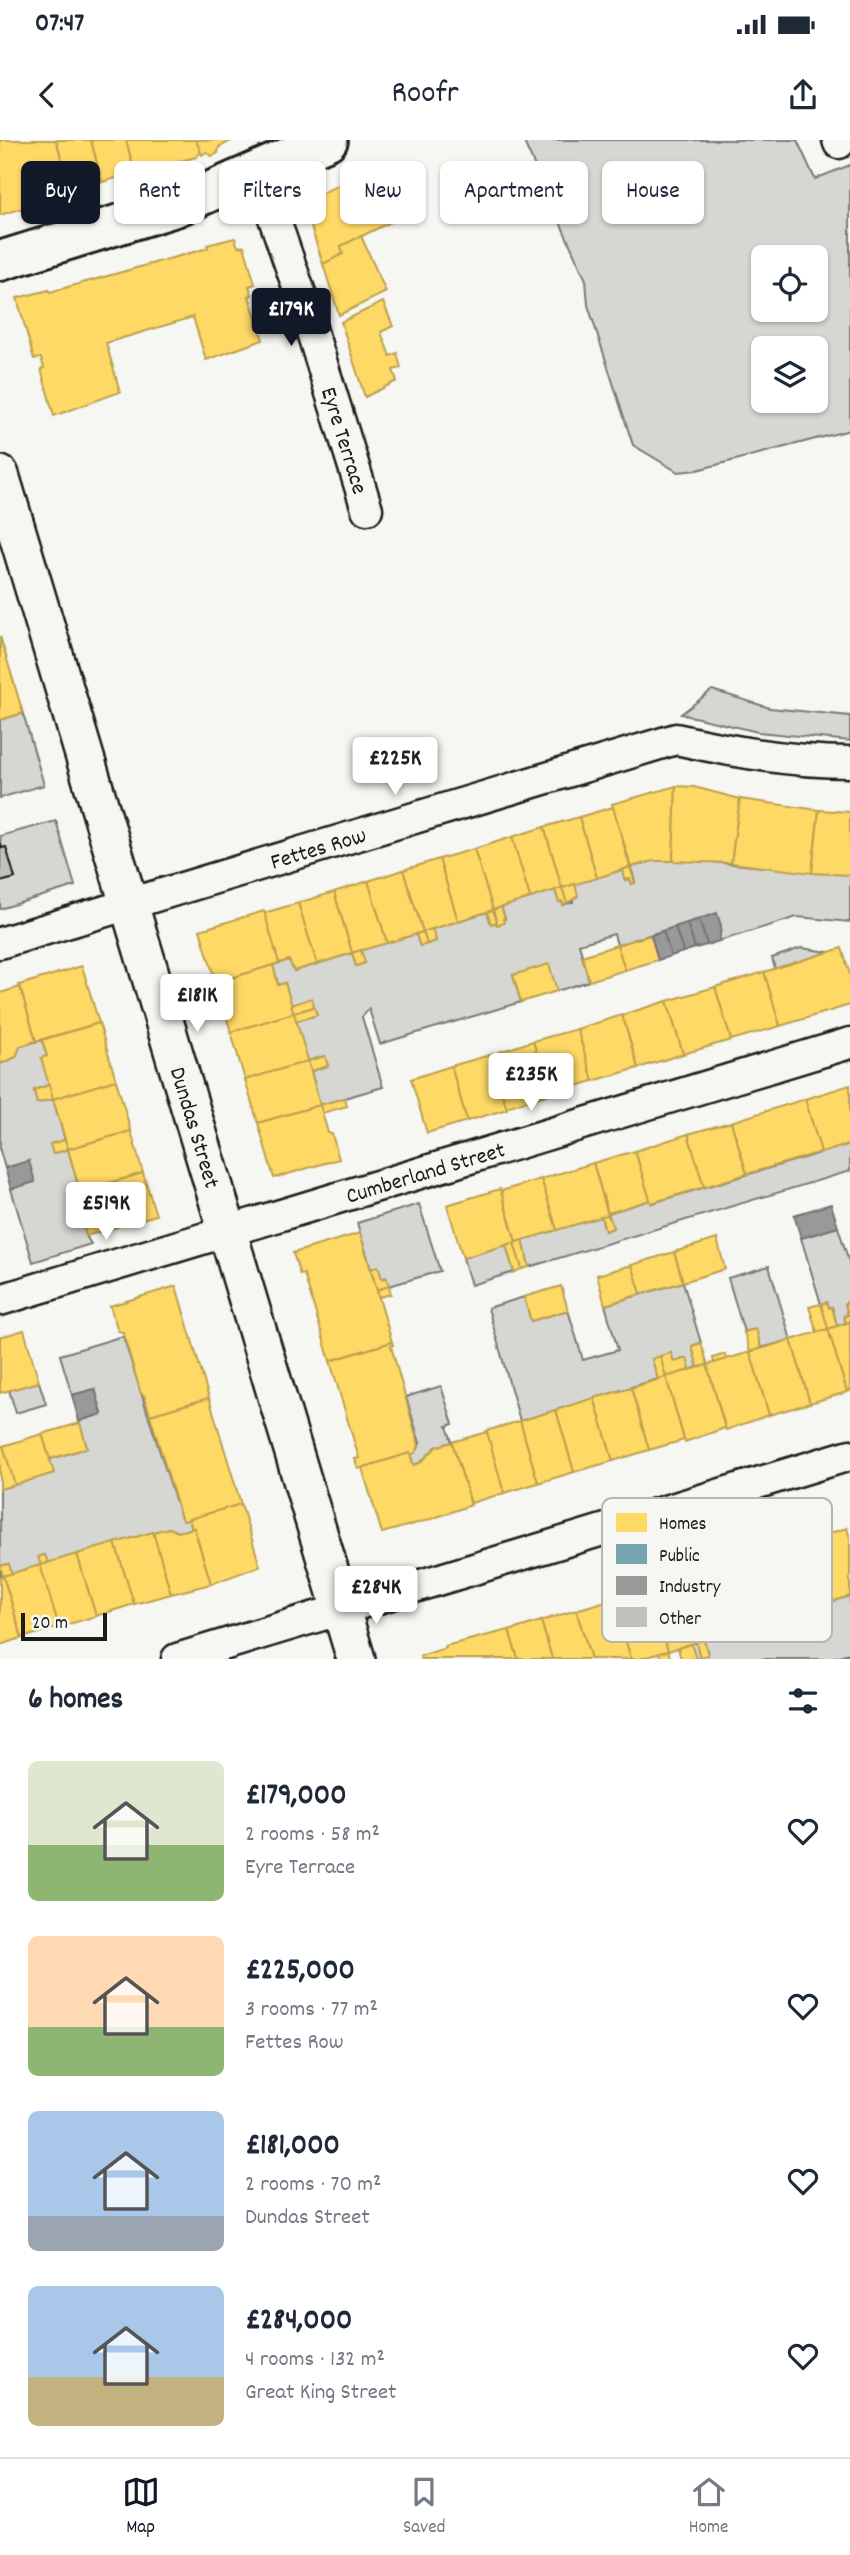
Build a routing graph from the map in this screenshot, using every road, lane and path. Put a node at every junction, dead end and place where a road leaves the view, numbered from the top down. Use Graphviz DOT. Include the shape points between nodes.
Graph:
graph roads {
  1 [pos="318,142"];
  2 [pos="280,161"];
  3 [pos="219,188"];
  4 [pos="276,224"];
  5 [pos="0,261"];
  6 [pos="0,475"];
  7 [pos="367,509"];
  8 [pos="850,762"];
  9 [pos="128,903"];
  10 [pos="0,943"];
  11 [pos="850,1043"];
  12 [pos="226,1232"];
  13 [pos="0,1300"];
  14 [pos="850,1455"];
  15 [pos="708,1498"];
  16 [pos="602,1530"];
  17 [pos="341,1609"];
  18 [pos="177,1659"];
  19 [pos="356,1659"];
  1 -- 2 [label="main road"];
  3 -- 5 [label="main road" via="175,207"];
  4 -- 7 [label="street, Eyre Terrace"];
  6 -- 9 [label="street, Dundas Street"];
  8 -- 9 [label="street, Fettes Row" via="765,756 676,738"];
  9 -- 10 [label="street, Fettes Row"];
  9 -- 12 [label="street, Dundas Street"];
  11 -- 12 [label="street, Cumberland Street"];
  12 -- 13 [label="street, Cumberland Street"];
  12 -- 17 [label="street, Dundas Street"];
  14 -- 15 [label="street"];
  16 -- 17 [label="street"];
  17 -- 18 [label="street"];
  17 -- 19 [label="street, Dundas Street"];
}
